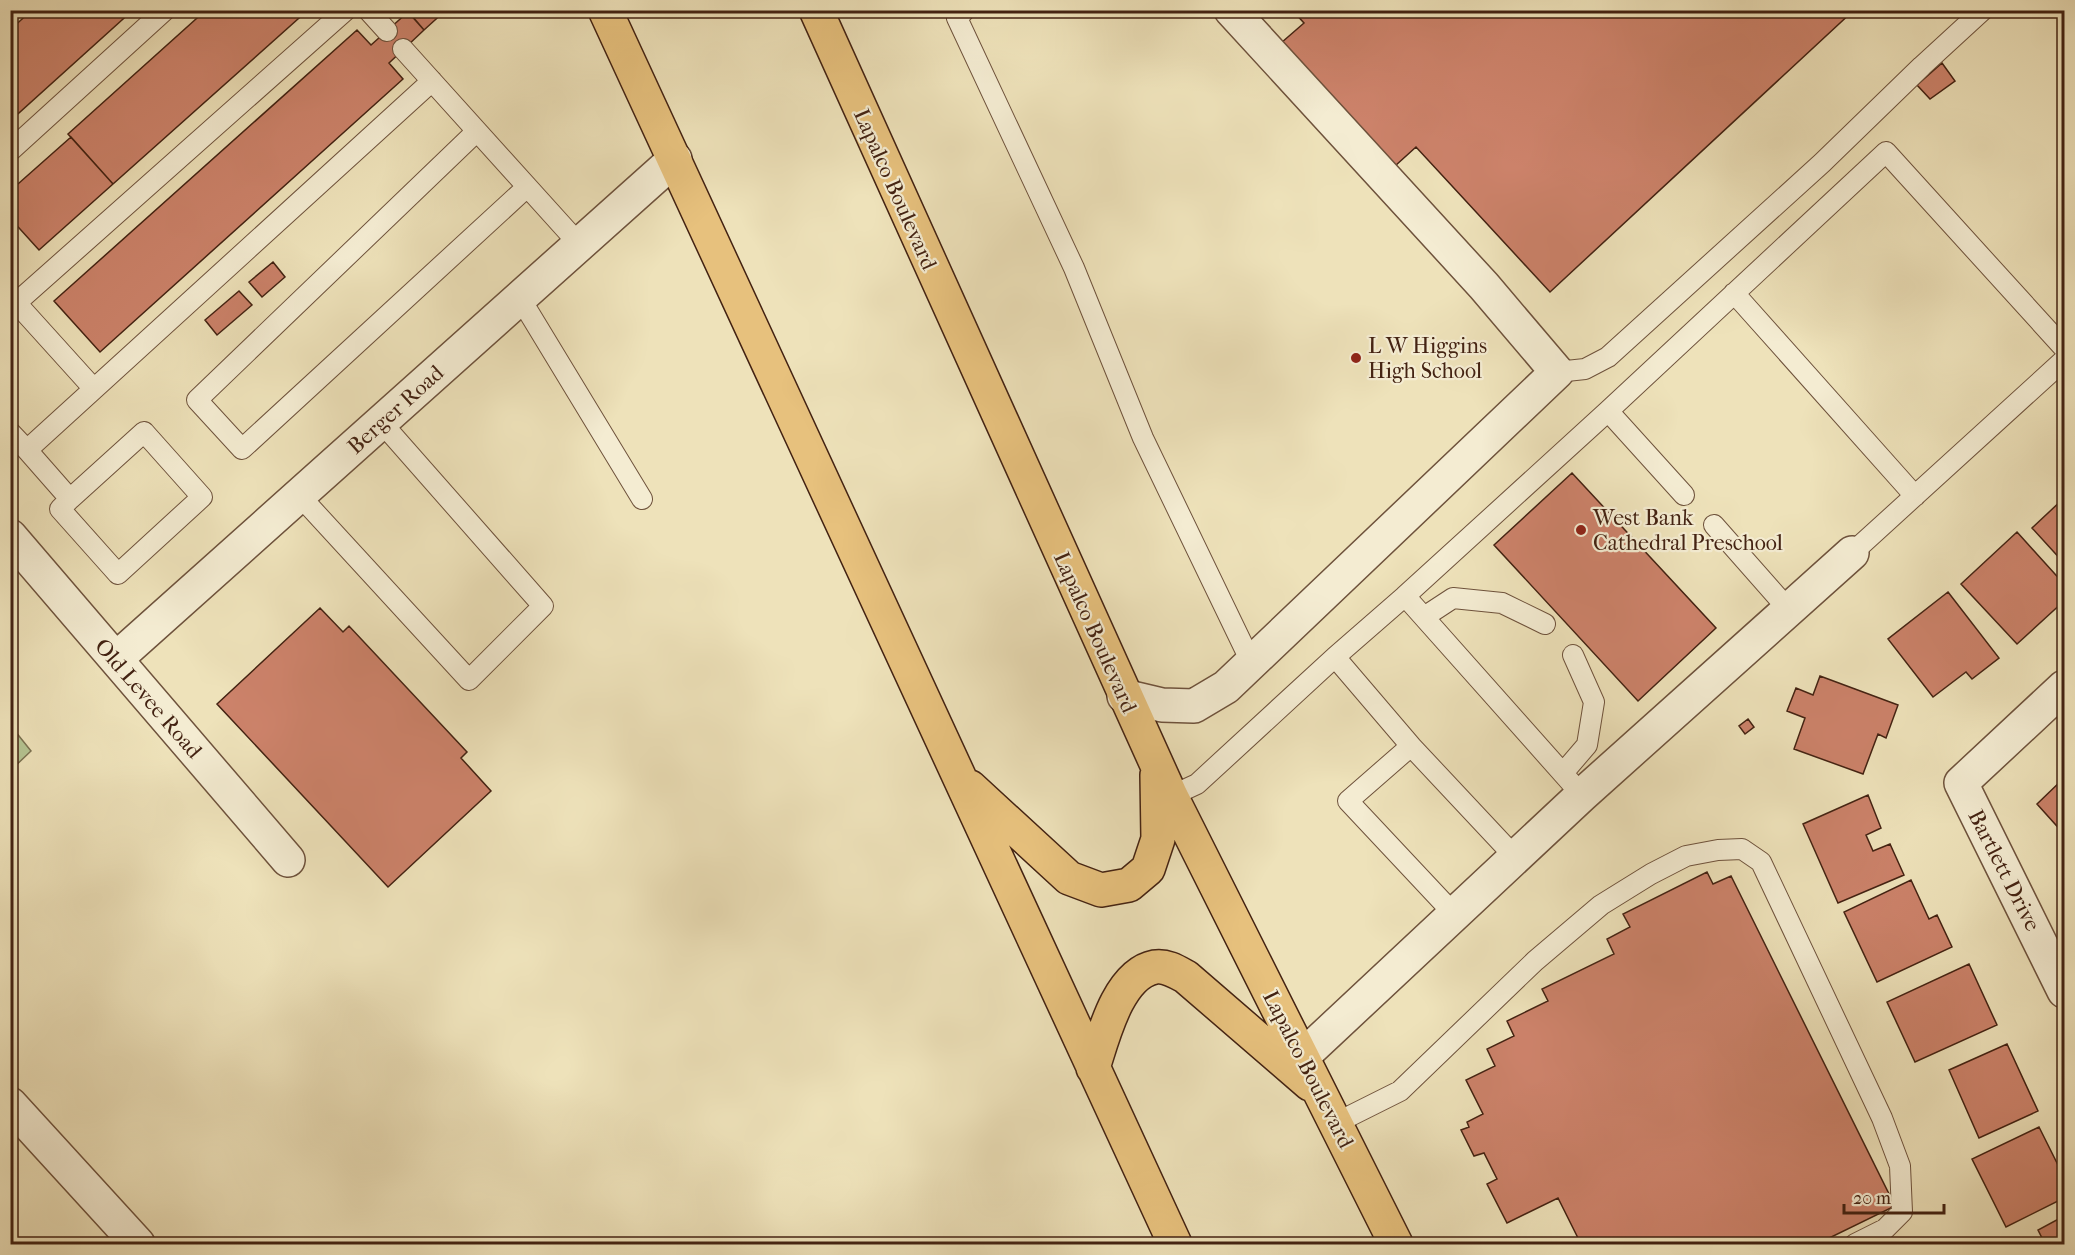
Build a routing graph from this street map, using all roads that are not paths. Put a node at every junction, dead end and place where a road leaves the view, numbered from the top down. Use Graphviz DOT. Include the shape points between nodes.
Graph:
graph roads {
  1 [pos="165,10"];
  2 [pos="346,10"];
  3 [pos="368,10"];
  4 [pos="605,10"];
  5 [pos="965,10"];
  6 [pos="1231,10"];
  7 [pos="1983,10"];
  8 [pos="820,12"];
  9 [pos="387,31"];
  10 [pos="403,49"];
  11 [pos="432,81"];
  12 [pos="477,131"];
  13 [pos="10,151"];
  14 [pos="675,159"];
  15 [pos="528,187"];
  16 [pos="579,244"];
  17 [pos="1734,293"];
  18 [pos="520,298"];
  19 [pos="13,299"];
  20 [pos="2064,348"];
  21 [pos="2064,360"];
  22 [pos="1557,372"];
  23 [pos="94,389"];
  24 [pos="1608,411"];
  25 [pos="381,422"];
  26 [pos="10,432"];
  27 [pos="27,450"];
  28 [pos="299,495"];
  29 [pos="1684,495"];
  30 [pos="1915,495"];
  31 [pos="70,499"];
  32 [pos="642,499"];
  33 [pos="1714,525"];
  34 [pos="10,536"];
  35 [pos="1852,553"];
  36 [pos="1405,596"];
  37 [pos="1789,610"];
  38 [pos="1424,617"];
  39 [pos="1545,624"];
  40 [pos="1573,655"];
  41 [pos="1335,657"];
  42 [pos="116,659"];
  43 [pos="1252,664"];
  44 [pos="2064,687"];
  45 [pos="1124,696"];
  46 [pos="1411,746"];
  47 [pos="1156,764"];
  48 [pos="960,778"];
  49 [pos="1572,784"];
  50 [pos="1171,796"];
  51 [pos="1515,857"];
  52 [pos="288,860"];
  53 [pos="1454,914"];
  54 [pos="2064,991"];
  55 [pos="1303,1056"];
  56 [pos="1093,1068"];
  57 [pos="1321,1093"];
  58 [pos="10,1104"];
  59 [pos="1336,1123"];
  60 [pos="138,1245"];
  61 [pos="1175,1245"];
  62 [pos="1396,1245"];
  63 [pos="1854,1245"];
  1 -- 13 [label="lane"];
  2 -- 19 [label="lane"];
  3 -- 9 [label="lane"];
  4 -- 14 [label="main road"];
  5 -- 43 [label="lane" via="957,18 1074,268 1143,438"];
  6 -- 22 [label="street" via="1484,286"];
  7 -- 22 [label="lane" via="1822,164 1608,357 1585,369"];
  8 -- 45 [label="main road, Lapalco Boulevard"];
  10 -- 11 [label="lane"];
  11 -- 12 [label="lane"];
  11 -- 23 [label="lane"];
  12 -- 15 [label="lane"];
  12 -- 15 [label="lane" via="197,400 242,449"];
  14 -- 16 [label="street, Berger Road"];
  14 -- 48 [label="main road"];
  15 -- 16 [label="lane"];
  16 -- 18 [label="street, Berger Road"];
  17 -- 20 [label="lane" via="1886,152"];
  17 -- 24 [label="lane"];
  17 -- 30 [label="lane"];
  18 -- 25 [label="street, Berger Road"];
  18 -- 32 [label="lane"];
  19 -- 23 [label="lane"];
  21 -- 30 [label="lane"];
  22 -- 43 [label="street"];
  23 -- 27 [label="lane"];
  24 -- 29 [label="lane"];
  24 -- 36 [label="lane"];
  25 -- 28 [label="street, Berger Road"];
  25 -- 28 [label="lane" via="543,606 469,680"];
  26 -- 27 [label="lane"];
  27 -- 31 [label="lane"];
  28 -- 42 [label="street, Berger Road"];
  30 -- 35 [label="lane"];
  31 -- 31 [label="lane" via="144,432 202,496 118,574 60,509"];
  33 -- 37 [label="lane"];
  34 -- 42 [label="street, Old Levee Road"];
  35 -- 37 [label="street"];
  36 -- 38 [label="lane"];
  36 -- 41 [label="lane"];
  37 -- 49 [label="street"];
  38 -- 39 [label="lane" via="1453,598 1502,603"];
  38 -- 49 [label="lane"];
  40 -- 49 [label="lane" via="1594,702 1587,745"];
  41 -- 46 [label="lane"];
  41 -- 50 [label="lane" via="1197,784"];
  42 -- 52 [label="street, Old Levee Road"];
  43 -- 45 [label="street" via="1226,687 1194,706 1162,705"];
  44 -- 54 [label="street, Bartlett Drive" via="1961,783"];
  45 -- 47 [label="main road, Lapalco Boulevard"];
  46 -- 51 [label="lane"];
  46 -- 53 [label="lane" via="1347,801"];
  47 -- 48 [label="main road" via="1158,839 1148,869 1129,885 1101,890 1070,878"];
  47 -- 50 [label="main road, Lapalco Boulevard"];
  48 -- 56 [label="main road"];
  49 -- 51 [label="street"];
  50 -- 55 [label="main road, Lapalco Boulevard"];
  51 -- 53 [label="street"];
  53 -- 55 [label="street"];
  55 -- 57 [label="main road, Lapalco Boulevard"];
  56 -- 57 [label="main road" via="1112,1012 1129,983 1156,967 1186,977"];
  56 -- 61 [label="main road"];
  57 -- 59 [label="main road, Lapalco Boulevard"];
  58 -- 60 [label="street"];
  59 -- 62 [label="main road, Lapalco Boulevard"];
  59 -- 63 [label="lane" via="1400,1091 1534,961 1601,905 1686,856 1742,849 1761,862 1882,1118 1900,1166 1902,1212 1885,1229"];
}
